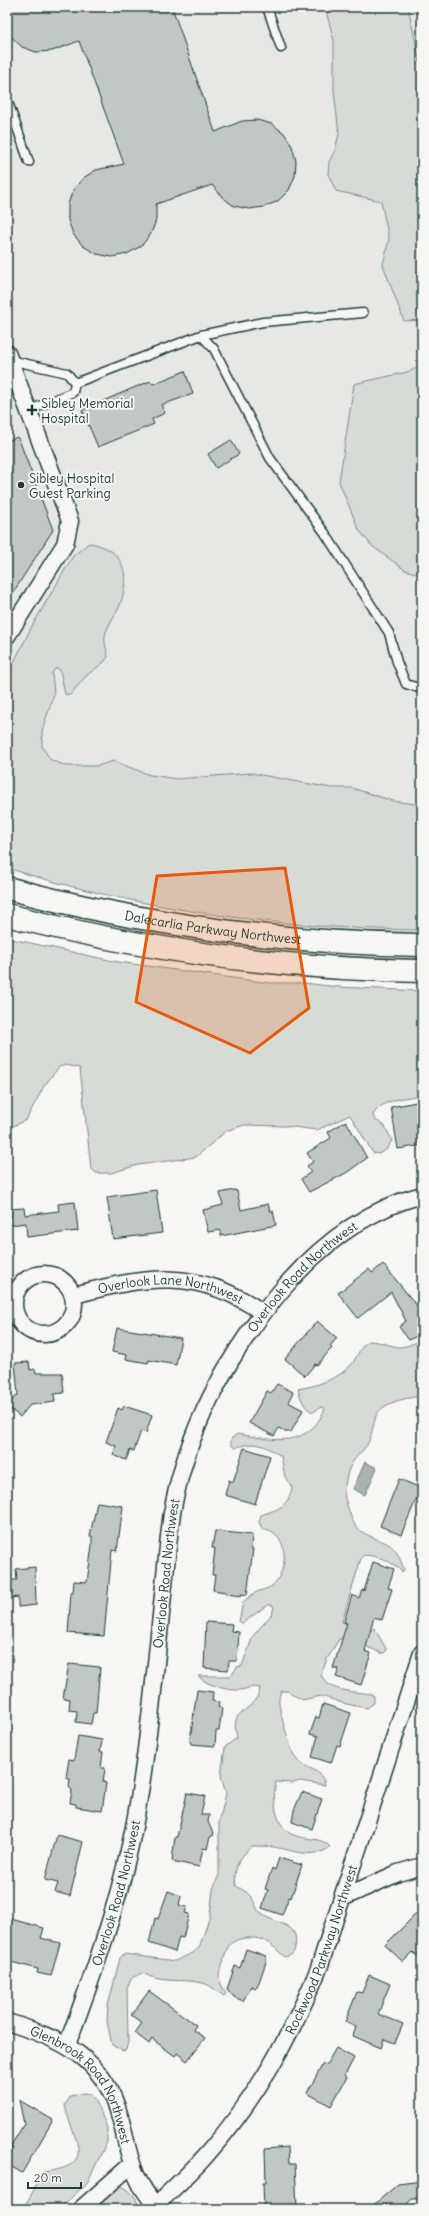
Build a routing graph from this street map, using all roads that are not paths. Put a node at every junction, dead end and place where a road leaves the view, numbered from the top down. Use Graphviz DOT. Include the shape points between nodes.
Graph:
graph roads {
  1 [pos="267,7"];
  2 [pos="281,48"];
  3 [pos="7,99"];
  4 [pos="29,162"];
  5 [pos="363,313"];
  6 [pos="201,335"];
  7 [pos="8,356"];
  8 [pos="75,383"];
  9 [pos="30,410"];
  10 [pos="7,636"];
  11 [pos="422,689"];
  12 [pos="7,888"];
  13 [pos="7,916"];
  14 [pos="422,945"];
  15 [pos="422,971"];
  16 [pos="422,1195"];
  17 [pos="74,1295"];
  18 [pos="263,1313"];
  19 [pos="422,1653"];
  20 [pos="422,1866"];
  21 [pos="342,1898"];
  22 [pos="7,2022"];
  23 [pos="67,2045"];
  24 [pos="131,2165"];
  25 [pos="156,2208"];
  26 [pos="81,2209"];
  1 -- 2 [label="lane"];
  3 -- 4 [label="lane"];
  5 -- 6 [label="lane" via="263,322"];
  6 -- 8 [label="lane"];
  6 -- 11 [label="lane" via="218,355 270,458 325,533 389,633 406,684"];
  7 -- 8 [label="lane" via="67,373"];
  7 -- 9 [label="street"];
  8 -- 9 [label="lane" via="73,392"];
  9 -- 10 [label="street" via="70,521 65,544"];
  12 -- 14 [label="main road, Dalecarlia Parkway Northwest" via="99,910 229,931 342,942"];
  13 -- 15 [label="main road, Dalecarlia Parkway Northwest" via="134,943 225,957 339,968"];
  16 -- 18 [label="street, Overlook Road Northwest" via="378,1210 346,1231 307,1263"];
  17 -- 18 [label="street, Overlook Lane Northwest" via="129,1281 182,1281 224,1291"];
  18 -- 23 [label="street, Overlook Road Northwest" via="215,1389 194,1437 182,1474 172,1512 143,1772 133,1831 105,1937"];
  19 -- 21 [label="street, Rockwood Parkway Northwest"];
  20 -- 21 [label="street" via="398,1873"];
  21 -- 25 [label="street, Rockwood Parkway Northwest" via="309,1991 258,2086 210,2152"];
  22 -- 23 [label="street, Glenbrook Road Northwest"];
  23 -- 24 [label="street, Glenbrook Road Northwest" via="97,2072 111,2094 120,2118"];
  24 -- 25 [label="street, Glenbrook Road Northwest"];
  24 -- 26 [label="street"];
}
